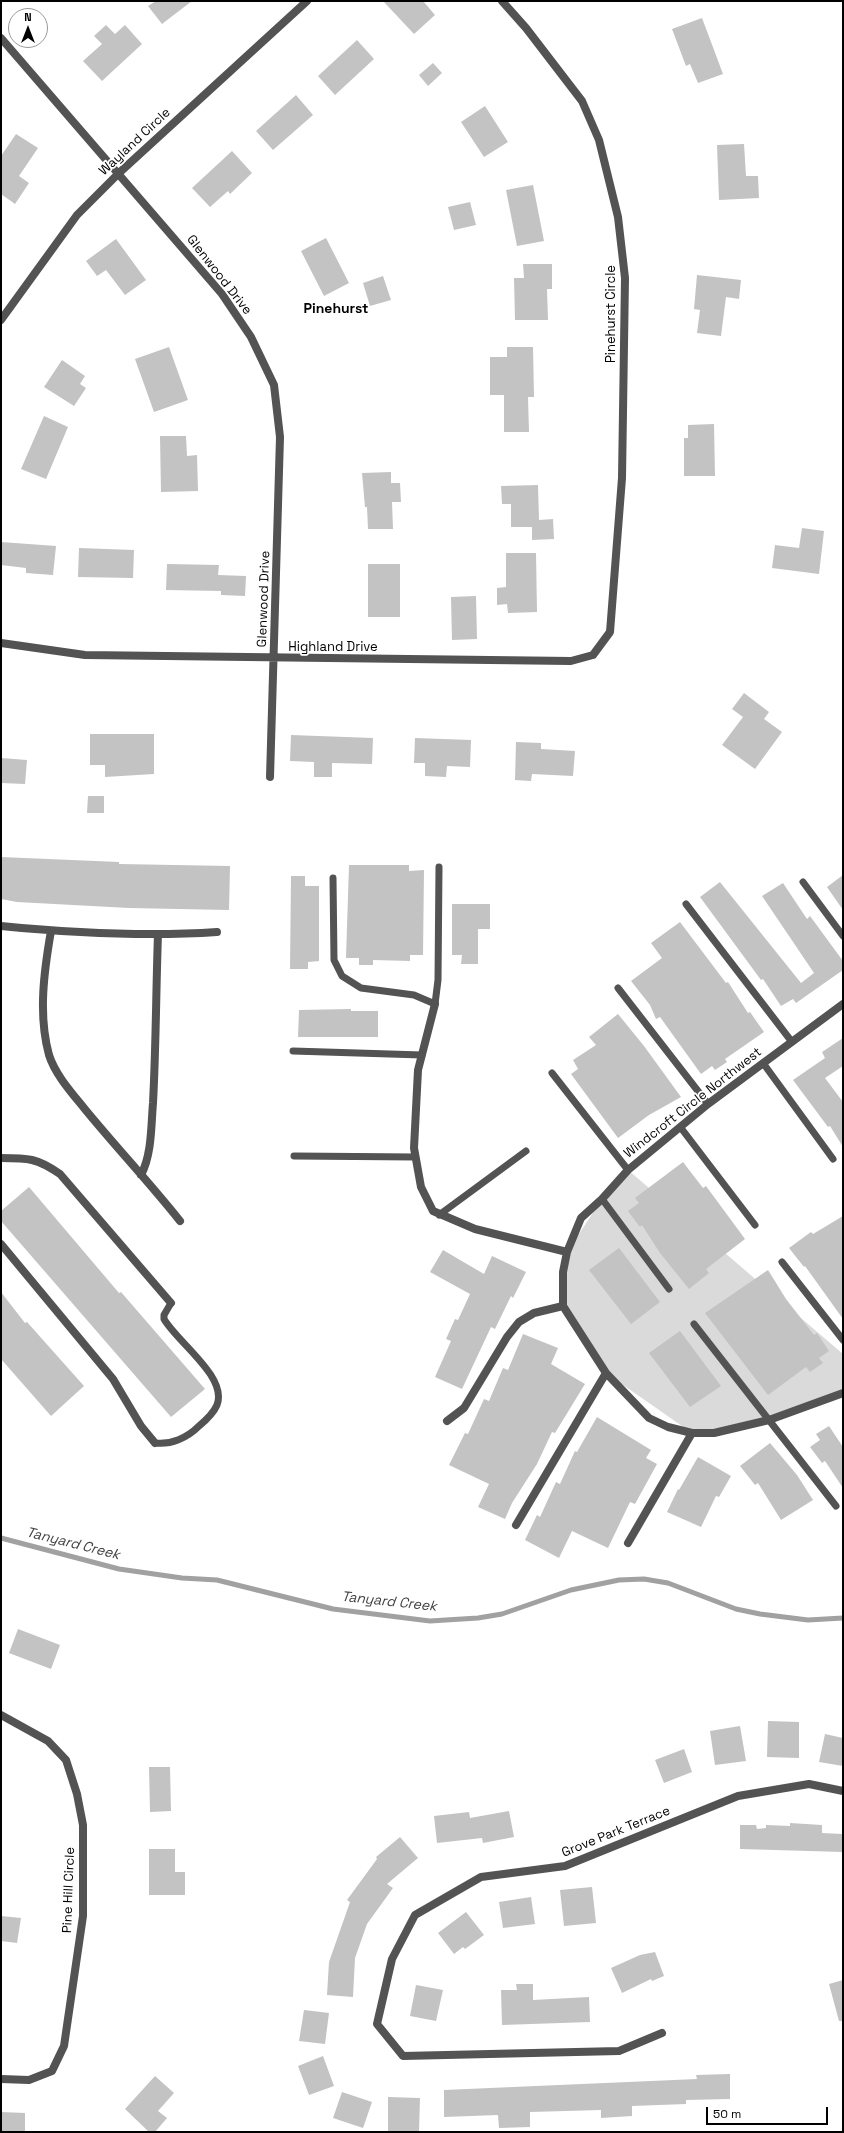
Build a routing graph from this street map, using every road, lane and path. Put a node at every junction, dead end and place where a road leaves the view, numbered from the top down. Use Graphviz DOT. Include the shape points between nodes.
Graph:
graph roads {
  1 [pos="307,1"];
  2 [pos="502,1"];
  3 [pos="1,38"];
  4 [pos="119,173"];
  5 [pos="1,320"];
  6 [pos="1,643"];
  7 [pos="593,655"];
  8 [pos="274,658"];
  9 [pos="270,777"];
  10 [pos="440,867"];
  11 [pos="333,878"];
  12 [pos="803,882"];
  13 [pos="686,904"];
  14 [pos="1,926"];
  15 [pos="51,931"];
  16 [pos="217,932"];
  17 [pos="158,934"];
  18 [pos="843,936"];
  19 [pos="618,988"];
  20 [pos="434,1004"];
  21 [pos="843,1004"];
  22 [pos="792,1042"];
  23 [pos="293,1051"];
  24 [pos="422,1055"];
  25 [pos="763,1063"];
  26 [pos="552,1073"];
  27 [pos="708,1104"];
  28 [pos="681,1128"];
  29 [pos="526,1151"];
  30 [pos="294,1156"];
  31 [pos="415,1157"];
  32 [pos="1,1158"];
  33 [pos="833,1159"];
  34 [pos="628,1170"];
  35 [pos="141,1175"];
  36 [pos="602,1199"];
  37 [pos="439,1215"];
  38 [pos="180,1221"];
  39 [pos="755,1225"];
  40 [pos="1,1244"];
  41 [pos="567,1252"];
  42 [pos="782,1262"];
  43 [pos="669,1289"];
  44 [pos="171,1303"];
  45 [pos="563,1306"];
  46 [pos="694,1324"];
  47 [pos="843,1340"];
  48 [pos="606,1373"];
  49 [pos="843,1393"];
  50 [pos="769,1420"];
  51 [pos="447,1421"];
  52 [pos="692,1433"];
  53 [pos="154,1443"];
  54 [pos="836,1506"];
  55 [pos="516,1525"];
  56 [pos="628,1543"];
  57 [pos="1,1715"];
  58 [pos="843,1791"];
  59 [pos="662,2033"];
  60 [pos="1,2079"];
  1 -- 4 [label="street, Wayland Circle"];
  2 -- 7 [label="street, Pinehurst Circle" via="582,101 598,140 618,217 625,278 622,478 610,632"];
  3 -- 4 [label="street, Glenwood Drive"];
  4 -- 5 [label="street, Wayland Circle" via="77,215"];
  4 -- 8 [label="street, Glenwood Drive" via="222,294 251,337 274,385 280,437"];
  6 -- 8 [label="street, Highland Drive" via="85,655"];
  7 -- 8 [label="street, Highland Drive" via="570,660"];
  8 -- 9 [label="street, Glenwood Drive"];
  10 -- 20 [label="lane" via="438,980"];
  11 -- 20 [label="lane" via="334,960 342,976 361,988 414,994"];
  12 -- 18 [label="lane"];
  13 -- 22 [label="lane"];
  14 -- 15 [label="street"];
  15 -- 17 [label="street"];
  15 -- 35 [label="street" via="44,970 45,1036 50,1057 68,1088"];
  16 -- 17 [label="street"];
  17 -- 35 [label="street" via="151,1134 145,1168"];
  19 -- 27 [label="lane"];
  20 -- 24 [label="street"];
  21 -- 22 [label="street, Windcroft Circle Northwest"];
  22 -- 25 [label="street, Windcroft Circle Northwest"];
  23 -- 24 [label="lane"];
  24 -- 31 [label="street" via="418,1070"];
  25 -- 27 [label="street, Windcroft Circle Northwest"];
  25 -- 33 [label="lane"];
  26 -- 34 [label="lane"];
  27 -- 28 [label="street, Windcroft Circle Northwest"];
  28 -- 34 [label="street, Windcroft Circle Northwest"];
  28 -- 39 [label="lane"];
  29 -- 37 [label="lane"];
  30 -- 31 [label="lane"];
  31 -- 37 [label="street" via="420,1187 433,1211"];
  32 -- 44 [label="street" via="26,1158 43,1162 60,1174"];
  34 -- 36 [label="street, Windcroft Circle Northwest"];
  35 -- 38 [label="street"];
  36 -- 41 [label="street, Windcroft Circle Northwest" via="581,1218"];
  36 -- 43 [label="lane"];
  37 -- 41 [label="street" via="475,1229"];
  40 -- 53 [label="street" via="113,1379"];
  41 -- 45 [label="street, Windcroft Circle Northwest" via="563,1272"];
  42 -- 47 [label="lane"];
  44 -- 53 [label="lane" via="164,1319 210,1373 219,1389 219,1398 217,1406 198,1427 181,1439 164,1444"];
  45 -- 48 [label="street"];
  45 -- 51 [label="street" via="534,1313 519,1322 507,1337 464,1408"];
  46 -- 50 [label="lane"];
  48 -- 52 [label="street" via="649,1418 668,1427"];
  48 -- 55 [label="street"];
  49 -- 50 [label="street"];
  50 -- 52 [label="street" via="714,1433"];
  50 -- 54 [label="lane"];
  52 -- 56 [label="street"];
  57 -- 60 [label="street, Pine Hill Circle" via="48,1741 66,1760 83,1824 83,1916 64,2046 52,2071 29,2080"];
  58 -- 59 [label="street, Grove Park Terrace" via="808,1784 738,1796 565,1866 481,1877 415,1915 392,1959 377,2024 403,2056 619,2051"];
}
